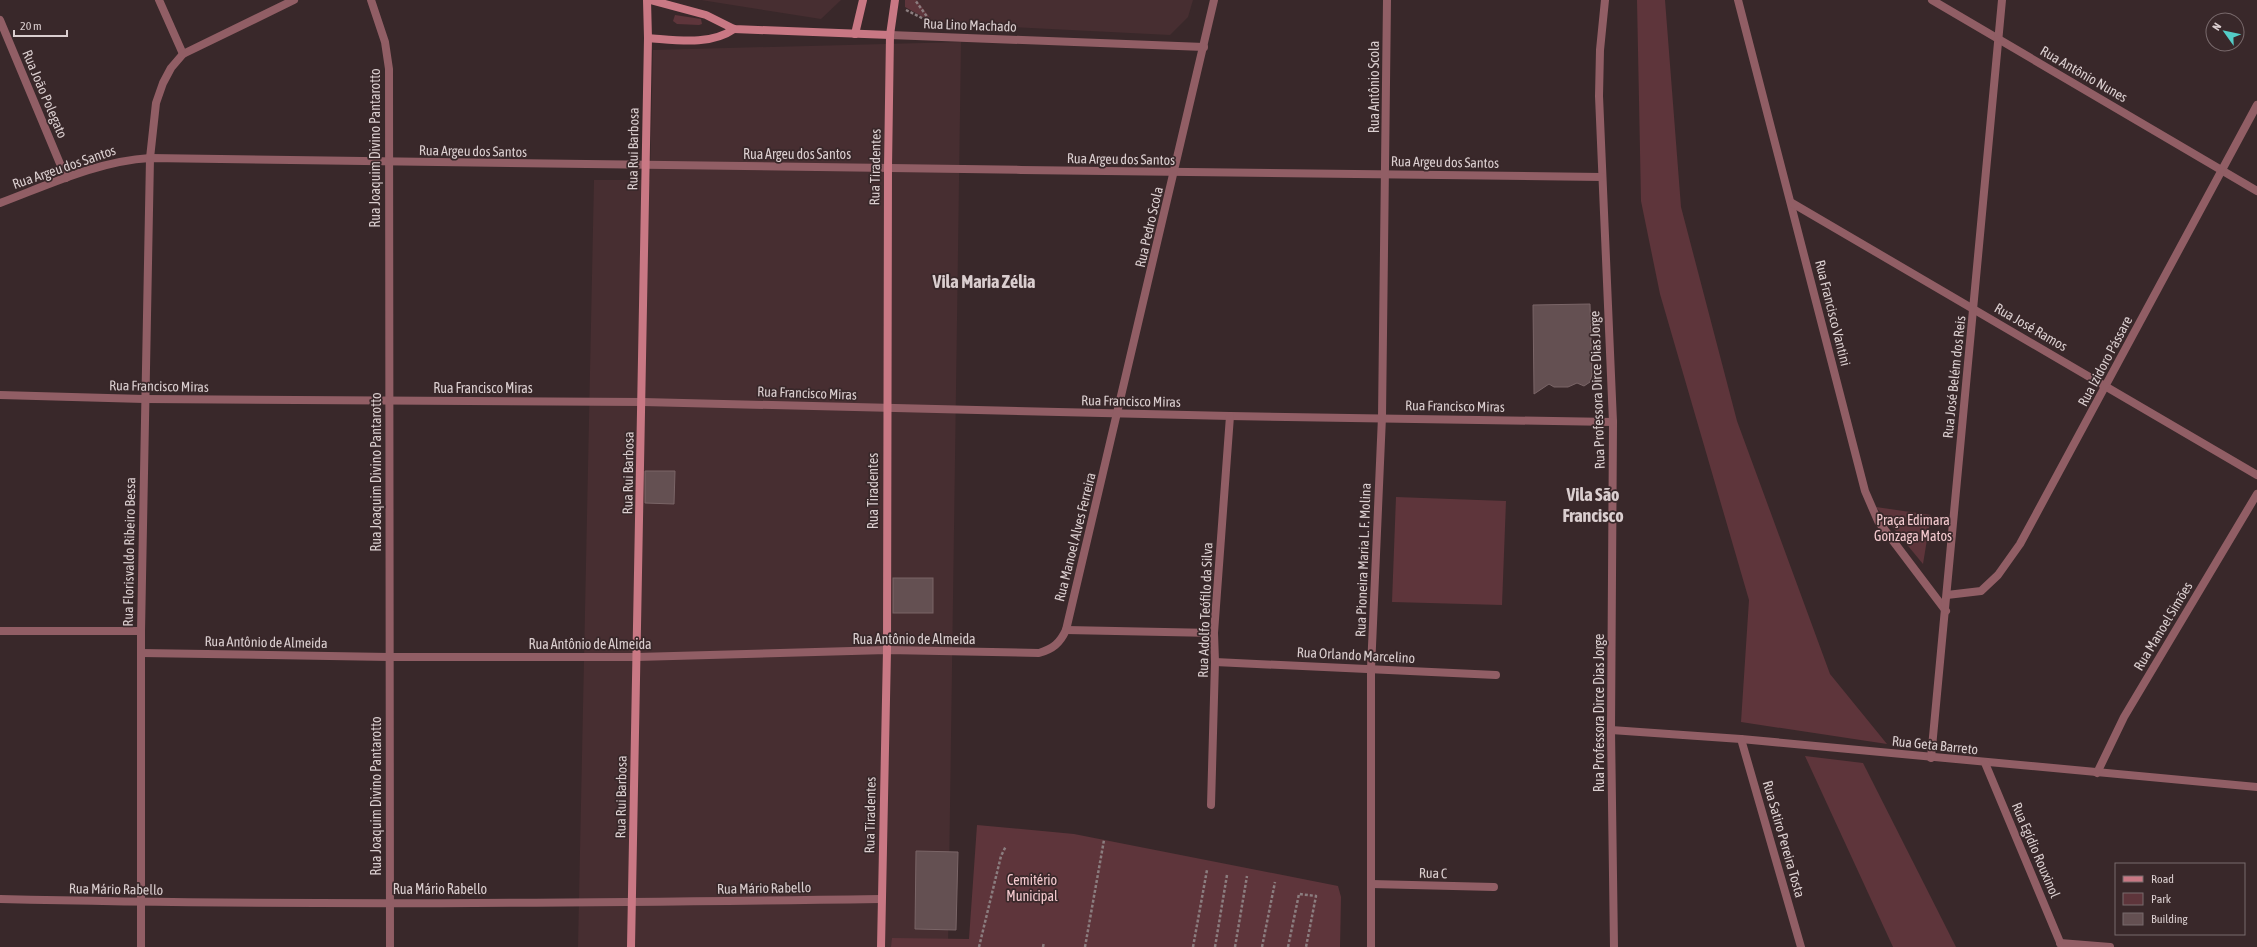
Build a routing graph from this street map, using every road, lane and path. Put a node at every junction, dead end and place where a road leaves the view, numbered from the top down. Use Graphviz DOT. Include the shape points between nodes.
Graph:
graph roads {
  1 [pos="159,0"];
  2 [pos="294,0"];
  3 [pos="371,0"];
  4 [pos="647,0"];
  5 [pos="650,0"];
  6 [pos="863,0"];
  7 [pos="895,0"];
  8 [pos="915,0"];
  9 [pos="1214,0"];
  10 [pos="1387,0"];
  11 [pos="1605,0"];
  12 [pos="1738,0"];
  13 [pos="1932,0"];
  14 [pos="2002,0"];
  15 [pos="904,8"];
  16 [pos="0,20"];
  17 [pos="734,29"];
  18 [pos="855,34"];
  19 [pos="890,35"];
  20 [pos="648,38"];
  21 [pos="1998,39"];
  22 [pos="1204,47"];
  23 [pos="183,54"];
  24 [pos="2257,104"];
  25 [pos="150,158"];
  26 [pos="389,162"];
  27 [pos="646,167"];
  28 [pos="888,167"];
  29 [pos="2222,170"];
  30 [pos="1175,173"];
  31 [pos="1386,174"];
  32 [pos="1602,177"];
  33 [pos="66,178"];
  34 [pos="2257,191"];
  35 [pos="0,203"];
  36 [pos="1792,203"];
  37 [pos="1974,310"];
  38 [pos="2107,386"];
  39 [pos="0,395"];
  40 [pos="144,399"];
  41 [pos="390,400"];
  42 [pos="643,402"];
  43 [pos="888,408"];
  44 [pos="1118,414"];
  45 [pos="1230,416"];
  46 [pos="1382,417"];
  47 [pos="1613,422"];
  48 [pos="2257,475"];
  49 [pos="2257,494"];
  50 [pos="1947,595"];
  51 [pos="1946,611"];
  52 [pos="1066,630"];
  53 [pos="0,631"];
  54 [pos="141,631"];
  55 [pos="1214,633"];
  56 [pos="887,650"];
  57 [pos="141,653"];
  58 [pos="1038,653"];
  59 [pos="388,657"];
  60 [pos="637,657"];
  61 [pos="1215,662"];
  62 [pos="1371,669"];
  63 [pos="1496,675"];
  64 [pos="1611,730"];
  65 [pos="1741,739"];
  66 [pos="1931,758"];
  67 [pos="1985,763"];
  68 [pos="2096,773"];
  69 [pos="2257,787"];
  70 [pos="1211,805"];
  71 [pos="1104,840"];
  72 [pos="1006,846"];
  73 [pos="1207,870"];
  74 [pos="1227,875"];
  75 [pos="1247,876"];
  76 [pos="1275,882"];
  77 [pos="1371,884"];
  78 [pos="1494,887"];
  79 [pos="0,899"];
  80 [pos="880,899"];
  81 [pos="141,902"];
  82 [pos="390,902"];
  83 [pos="632,902"];
  84 [pos="1044,942"];
  85 [pos="2061,945"];
  86 [pos="141,947"];
  87 [pos="390,947"];
  88 [pos="631,947"];
  89 [pos="881,947"];
  90 [pos="979,947"];
  91 [pos="1043,947"];
  92 [pos="1085,947"];
  93 [pos="1193,947"];
  94 [pos="1215,947"];
  95 [pos="1235,947"];
  96 [pos="1262,947"];
  97 [pos="1288,947"];
  98 [pos="1306,947"];
  99 [pos="1371,947"];
  100 [pos="1614,947"];
  101 [pos="1801,947"];
  102 [pos="2110,947"];
  1 -- 23 [label="street"];
  2 -- 23 [label="street"];
  3 -- 26 [label="street, Rua Joaquim Divino Pantarotto" via="385,42 389,69"];
  4 -- 20 [label="main road, Rua Rui Barbosa"];
  5 -- 17 [label="main road, Rua Lino Machado" via="706,15"];
  6 -- 18 [label="main road"];
  7 -- 19 [label="main road, Rua Tiradentes"];
  8 -- 15 [label="path" via="928,21"];
  9 -- 22 [label="street, Rua Pedro Scola"];
  10 -- 31 [label="street, Rua Antônio Scola"];
  11 -- 32 [label="street, Rua Professora Dirce Dias Jorge" via="1600,50"];
  12 -- 36 [label="street, Rua Francisco Vantini"];
  13 -- 21 [label="street, Rua Antônio Nunes"];
  14 -- 21 [label="street, Rua José Belém dos Reis"];
  16 -- 33 [label="street, Rua João Polegato"];
  17 -- 18 [label="main road, Rua Lino Machado"];
  17 -- 20 [label="main road, Rua Lino Machado" via="726,35 702,40"];
  18 -- 19 [label="main road, Rua Lino Machado"];
  19 -- 22 [label="street, Rua Lino Machado"];
  19 -- 28 [label="main road, Rua Tiradentes"];
  20 -- 27 [label="main road, Rua Rui Barbosa"];
  21 -- 29 [label="street, Rua Antônio Nunes"];
  21 -- 37 [label="street, Rua José Belém dos Reis"];
  22 -- 30 [label="street, Rua Pedro Scola"];
  23 -- 25 [label="street, Rua Florisvaldo Ribeiro Bessa" via="162,83 156,104"];
  24 -- 29 [label="street, Rua Izidoro Pássare"];
  25 -- 26 [label="street, Rua Argeu dos Santos"];
  25 -- 33 [label="street, Rua Argeu dos Santos" via="108,164"];
  25 -- 40 [label="street, Rua Florisvaldo Ribeiro Bessa"];
  26 -- 27 [label="street, Rua Argeu dos Santos"];
  26 -- 41 [label="street, Rua Joaquim Divino Pantarotto"];
  27 -- 28 [label="street, Rua Argeu dos Santos"];
  27 -- 42 [label="main road, Rua Rui Barbosa"];
  28 -- 30 [label="street, Rua Argeu dos Santos"];
  28 -- 43 [label="main road, Rua Tiradentes"];
  29 -- 34 [label="street, Rua Antônio Nunes"];
  29 -- 38 [label="street, Rua Izidoro Pássare"];
  30 -- 31 [label="street, Rua Argeu dos Santos"];
  30 -- 44 [label="street, Rua Pedro Scola"];
  31 -- 32 [label="street, Rua Argeu dos Santos"];
  31 -- 46 [label="street, Rua Pioneira Maria L. F. Molina"];
  32 -- 47 [label="street, Rua Professora Dirce Dias Jorge"];
  33 -- 35 [label="street, Rua Argeu dos Santos"];
  36 -- 37 [label="street, Rua José Ramos"];
  36 -- 51 [label="street, Rua Francisco Vantini" via="1865,491 1872,509 1886,531"];
  37 -- 38 [label="street, Rua José Ramos"];
  37 -- 50 [label="street, Rua José Belém dos Reis"];
  38 -- 48 [label="street, Rua José Ramos"];
  38 -- 50 [label="street, Rua Izidoro Pássare" via="2007,564 1981,591"];
  39 -- 40 [label="street, Rua Francisco Miras"];
  40 -- 41 [label="street, Rua Francisco Miras"];
  40 -- 54 [label="street, Rua Florisvaldo Ribeiro Bessa"];
  41 -- 42 [label="street, Rua Francisco Miras"];
  41 -- 59 [label="street, Rua Joaquim Divino Pantarotto"];
  42 -- 43 [label="street, Rua Francisco Miras"];
  42 -- 60 [label="main road, Rua Rui Barbosa"];
  43 -- 44 [label="street, Rua Francisco Miras"];
  43 -- 56 [label="main road, Rua Tiradentes"];
  44 -- 45 [label="street, Rua Francisco Miras"];
  44 -- 52 [label="street, Rua Manoel Alves Ferreira"];
  45 -- 46 [label="street, Rua Francisco Miras"];
  45 -- 55 [label="street, Rua Adolfo Teófilo da Silva"];
  46 -- 47 [label="street, Rua Francisco Miras"];
  46 -- 62 [label="street, Rua Pioneira Maria L. F. Molina"];
  47 -- 64 [label="street, Rua Professora Dirce Dias Jorge"];
  49 -- 68 [label="street, Rua Manoel Simões" via="2124,717"];
  50 -- 51 [label="street, Rua José Belém dos Reis"];
  51 -- 66 [label="street, Rua José Belém dos Reis"];
  52 -- 55 [label="street"];
  52 -- 58 [label="street, Rua Manoel Alves Ferreira" via="1056,646"];
  53 -- 54 [label="street"];
  54 -- 57 [label="street, Rua Florisvaldo Ribeiro Bessa"];
  55 -- 61 [label="street, Rua Adolfo Teófilo da Silva"];
  56 -- 58 [label="street, Rua Antônio de Almeida"];
  56 -- 60 [label="street, Rua Antônio de Almeida"];
  56 -- 80 [label="main road, Rua Tiradentes"];
  57 -- 59 [label="street, Rua Antônio de Almeida"];
  57 -- 81 [label="street, Rua Florisvaldo Ribeiro Bessa"];
  59 -- 60 [label="street, Rua Antônio de Almeida"];
  59 -- 82 [label="street, Rua Joaquim Divino Pantarotto"];
  60 -- 83 [label="main road, Rua Rui Barbosa"];
  61 -- 62 [label="street, Rua Orlando Marcelino"];
  61 -- 70 [label="street, Rua Adolfo Teófilo da Silva"];
  62 -- 63 [label="street, Rua Orlando Marcelino"];
  62 -- 77 [label="street, Rua Pioneira Maria L. F. Molina"];
  64 -- 65 [label="street, Rua Geta Barreto"];
  64 -- 100 [label="street, Rua Professora Dirce Dias Jorge"];
  65 -- 66 [label="street, Rua Geta Barreto"];
  65 -- 101 [label="street, Rua Satiro Pereira Tosta"];
  66 -- 67 [label="street, Rua Geta Barreto"];
  67 -- 68 [label="street, Rua Geta Barreto"];
  67 -- 85 [label="street, Rua Egídio Rouxinol"];
  68 -- 69 [label="street, Rua Geta Barreto"];
  71 -- 92 [label="path"];
  72 -- 90 [label="path" via="1000,856"];
  73 -- 93 [label="path"];
  74 -- 94 [label="path"];
  75 -- 95 [label="path"];
  76 -- 96 [label="path"];
  77 -- 78 [label="street, Rua C"];
  77 -- 99 [label="street, Rua Pioneira Maria L. F. Molina"];
  79 -- 81 [label="street, Rua Mário Rabello"];
  80 -- 83 [label="street, Rua Mário Rabello"];
  80 -- 89 [label="main road, Rua Tiradentes"];
  81 -- 82 [label="street, Rua Mário Rabello"];
  81 -- 86 [label="street, Rua Florisvaldo Ribeiro Bessa"];
  82 -- 83 [label="street, Rua Mário Rabello"];
  82 -- 87 [label="street, Rua Joaquim Divino Pantarotto"];
  83 -- 88 [label="main road, Rua Rui Barbosa"];
  84 -- 91 [label="path"];
  85 -- 102 [label="street"];
  97 -- 98 [label="path" via="1299,894 1316,896"];
}
